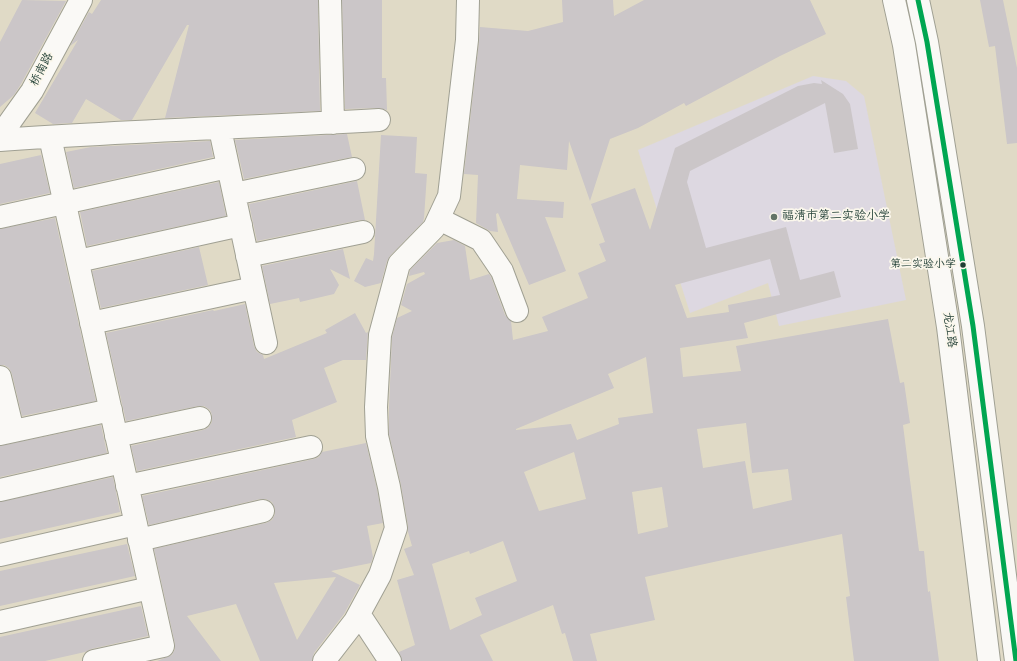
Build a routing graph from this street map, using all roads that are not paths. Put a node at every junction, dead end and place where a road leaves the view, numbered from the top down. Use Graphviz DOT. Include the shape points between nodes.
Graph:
graph roads {
  1 [pos="81,0"];
  2 [pos="330,0"];
  3 [pos="468,0"];
  4 [pos="894,0"];
  5 [pos="918,0"];
  6 [pos="379,120"];
  7 [pos="333,123"];
  8 [pos="220,129"];
  9 [pos="0,136"];
  10 [pos="50,137"];
  11 [pos="0,140"];
  12 [pos="228,167"];
  13 [pos="354,169"];
  14 [pos="234,194"];
  15 [pos="65,203"];
  16 [pos="0,217"];
  17 [pos="438,219"];
  18 [pos="241,225"];
  19 [pos="363,232"];
  20 [pos="247,256"];
  21 [pos="78,261"];
  22 [pos="254,288"];
  23 [pos="517,311"];
  24 [pos="91,323"];
  25 [pos="266,343"];
  26 [pos="0,377"];
  27 [pos="111,410"];
  28 [pos="200,418"];
  29 [pos="7,433"];
  30 [pos="116,436"];
  31 [pos="312,447"];
  32 [pos="122,462"];
  33 [pos="128,486"];
  34 [pos="0,490"];
  35 [pos="263,511"];
  36 [pos="138,532"];
  37 [pos="0,555"];
  38 [pos="150,588"];
  39 [pos="359,614"];
  40 [pos="0,622"];
  41 [pos="94,661"];
  42 [pos="324,661"];
  43 [pos="390,661"];
  44 [pos="989,661"];
  45 [pos="1016,661"];
  1 -- 9 [label="street, 桥南路" via="32,91"];
  2 -- 7 [label="street"];
  3 -- 17 [label="street" via="467,40 449,196"];
  4 -- 44 [label="street, 龙江路" via="905,52 948,327"];
  5 -- 45 [label="street, 龙江路" via="973,326"];
  6 -- 7 [label="street"];
  7 -- 8 [label="street"];
  8 -- 10 [label="street"];
  8 -- 12 [label="street"];
  10 -- 11 [label="street"];
  10 -- 15 [label="street"];
  12 -- 14 [label="street"];
  12 -- 15 [label="street"];
  13 -- 14 [label="street"];
  14 -- 18 [label="street"];
  15 -- 16 [label="street"];
  15 -- 21 [label="street"];
  17 -- 23 [label="street" via="481,240 502,271"];
  17 -- 39 [label="street" via="434,228 399,264 380,335 377,436 396,528 380,575"];
  18 -- 20 [label="street"];
  18 -- 21 [label="street"];
  19 -- 20 [label="street"];
  20 -- 22 [label="street"];
  21 -- 24 [label="street"];
  22 -- 24 [label="street"];
  22 -- 25 [label="street"];
  24 -- 27 [label="street"];
  26 -- 29 [label="street"];
  27 -- 29 [label="street"];
  27 -- 30 [label="street"];
  28 -- 30 [label="street"];
  30 -- 32 [label="street"];
  31 -- 33 [label="street"];
  32 -- 33 [label="street"];
  32 -- 34 [label="street"];
  33 -- 36 [label="street"];
  35 -- 36 [label="street"];
  36 -- 37 [label="street"];
  36 -- 38 [label="street"];
  38 -- 40 [label="street"];
  38 -- 41 [label="street" via="163,646"];
  39 -- 42 [label="street"];
  39 -- 43 [label="street"];
}
